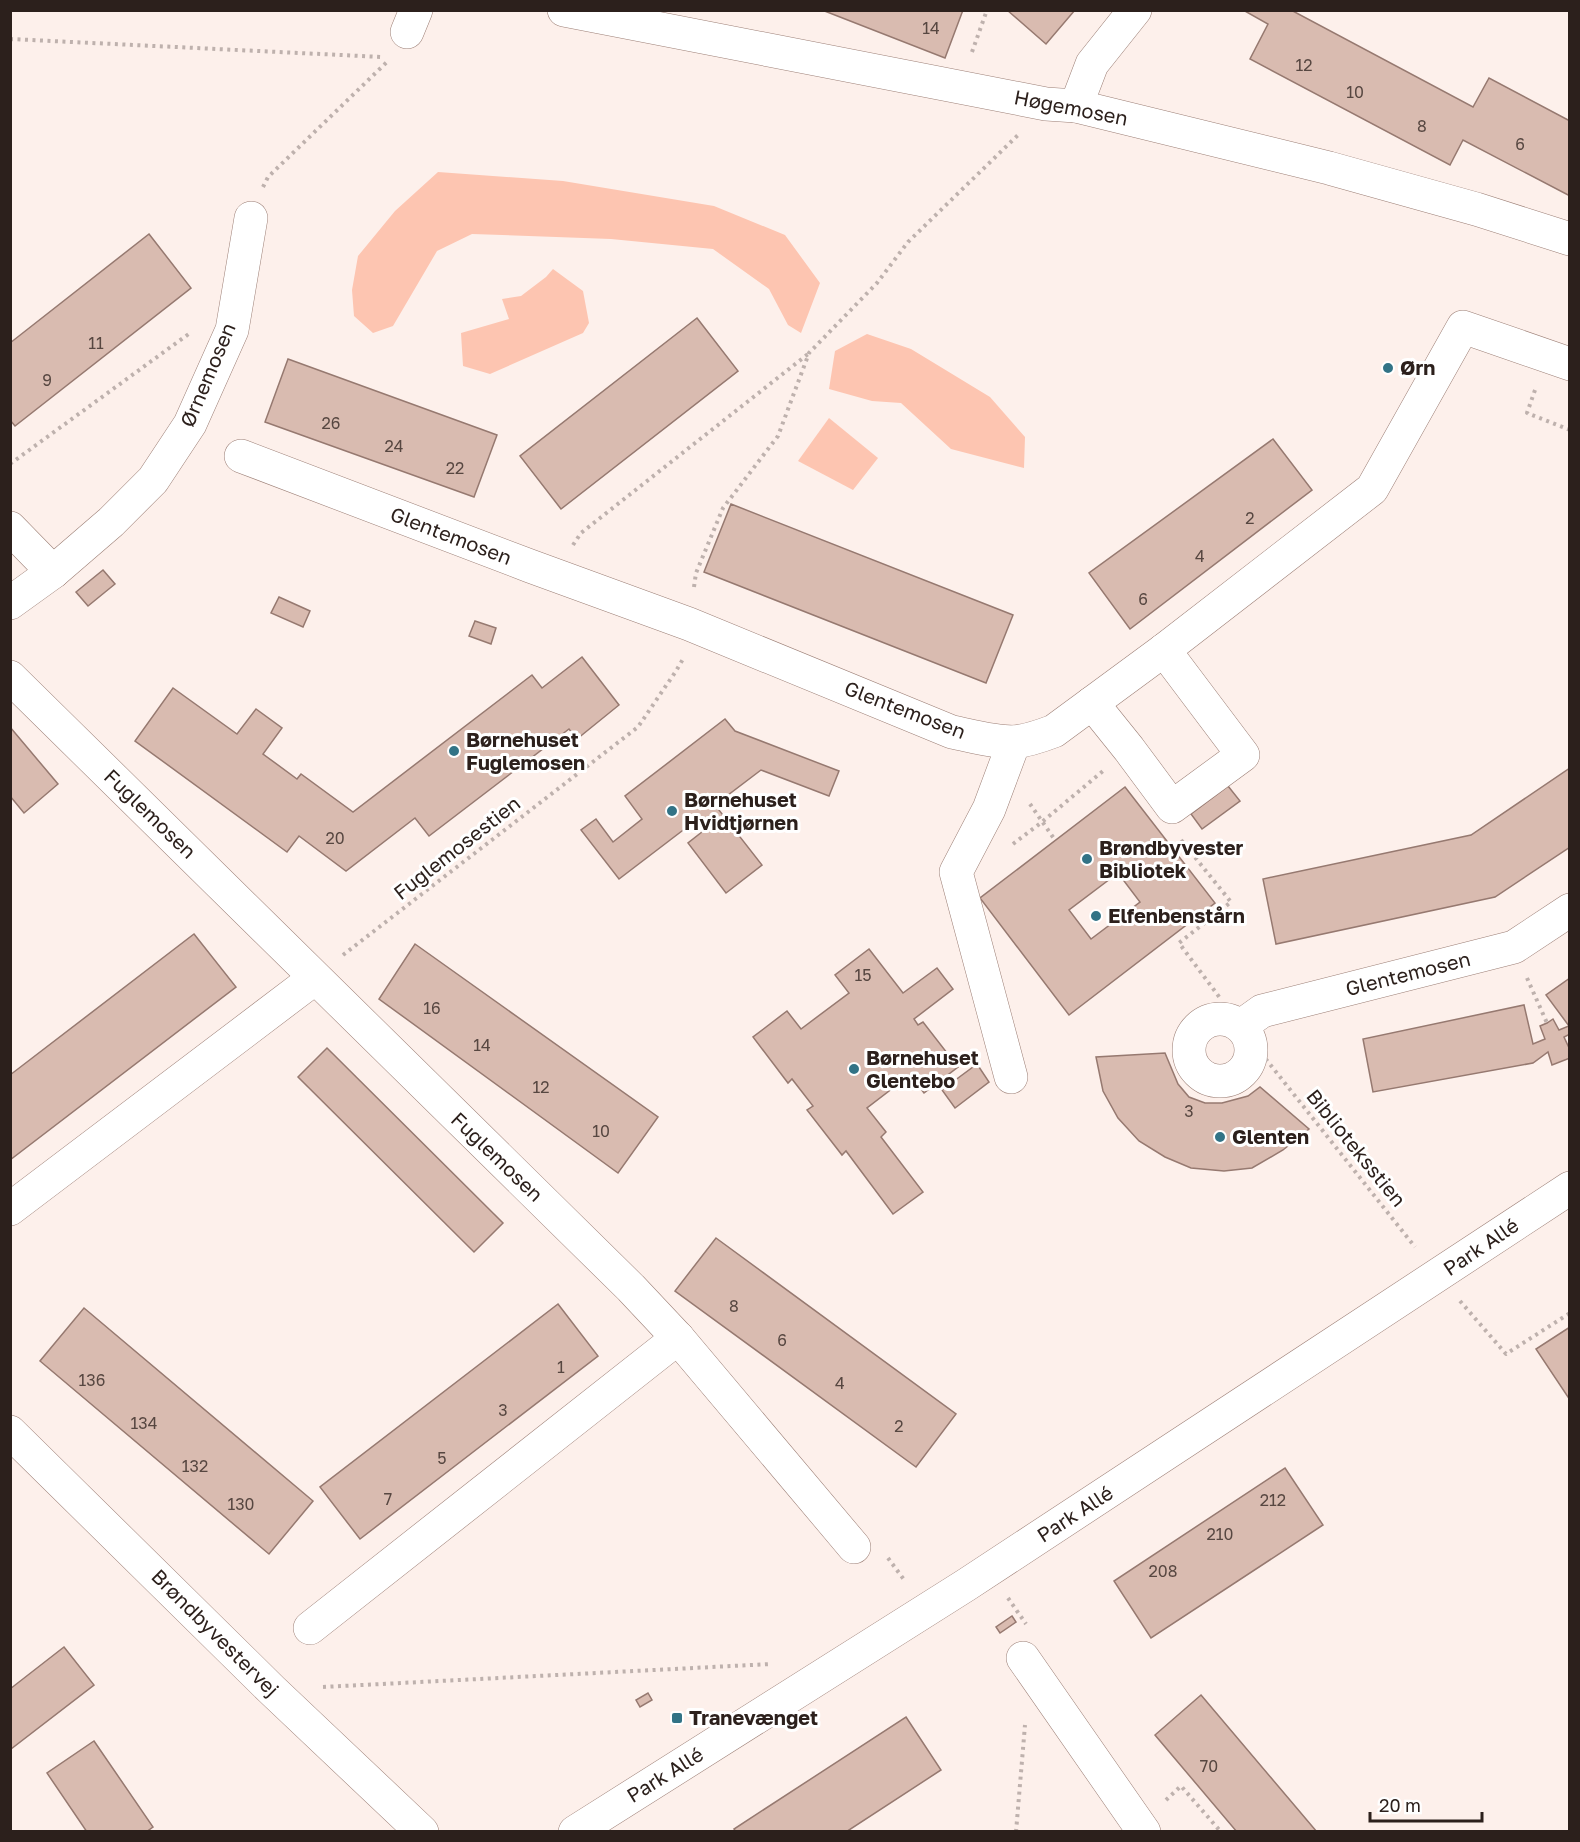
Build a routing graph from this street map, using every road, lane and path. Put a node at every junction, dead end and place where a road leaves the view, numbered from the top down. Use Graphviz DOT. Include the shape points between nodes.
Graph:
graph roads {
  1 [pos="564,10"];
  2 [pos="987,10"];
  3 [pos="1135,10"];
  4 [pos="405,34"];
  5 [pos="10,39"];
  6 [pos="960,87"];
  7 [pos="1061,105"];
  8 [pos="251,218"];
  9 [pos="1569,239"];
  10 [pos="237,299"];
  11 [pos="809,353"];
  12 [pos="1558,359"];
  13 [pos="1569,430"];
  14 [pos="242,456"];
  15 [pos="10,464"];
  16 [pos="10,528"];
  17 [pos="53,572"];
  18 [pos="557,575"];
  19 [pos="10,603"];
  20 [pos="689,624"];
  21 [pos="1164,650"];
  22 [pos="10,677"];
  23 [pos="1092,703"];
  24 [pos="1014,742"];
  25 [pos="1129,749"];
  26 [pos="1028,800"];
  27 [pos="1172,807"];
  28 [pos="1042,822"];
  29 [pos="1055,840"];
  30 [pos="1005,850"];
  31 [pos="1569,910"];
  32 [pos="1514,947"];
  33 [pos="315,978"];
  34 [pos="1546,1023"];
  35 [pos="1245,1033"];
  36 [pos="1011,1077"];
  37 [pos="1569,1188"];
  38 [pos="10,1209"];
  39 [pos="1439,1275"];
  40 [pos="1569,1313"];
  41 [pos="678,1338"];
  42 [pos="10,1432"];
  43 [pos="854,1547"];
  44 [pos="928,1609"];
  45 [pos="310,1628"];
  46 [pos="1023,1658"];
  47 [pos="775,1664"];
  48 [pos="272,1690"];
  49 [pos="1141,1827"];
  50 [pos="422,1832"];
  51 [pos="575,1832"];
  52 [pos="1221,1832"];
  1 -- 6 [label="street, Høgemosen"];
  2 -- 6 [label="path"];
  3 -- 7 [label="street"];
  4 -- 5 [label="path"];
  4 -- 8 [label="path" via="268,177"];
  6 -- 7 [label="street, Høgemosen"];
  7 -- 9 [label="street, Høgemosen" via="1329,168"];
  7 -- 11 [label="path" via="1001,153 908,242 878,283"];
  8 -- 10 [label="street, Ørnemosen"];
  10 -- 15 [label="path"];
  10 -- 17 [label="street, Ørnemosen" via="232,330 190,424 153,480"];
  11 -- 18 [label="path" via="581,533"];
  11 -- 20 [label="path, Fuglemosestien" via="778,436 723,508 696,573"];
  12 -- 13 [label="path" via="1527,413"];
  12 -- 21 [label="street, Glentemosen" via="1463,327 1372,489"];
  14 -- 18 [label="street, Glentemosen"];
  16 -- 17 [label="street"];
  17 -- 19 [label="street, Ørnemosen"];
  18 -- 20 [label="street, Glentemosen"];
  20 -- 24 [label="street, Glentemosen" via="952,732"];
  20 -- 33 [label="path, Fuglemosestien" via="689,646 638,727"];
  21 -- 23 [label="street, Glentemosen"];
  21 -- 27 [label="street" via="1243,755"];
  22 -- 33 [label="street, Fuglemosen"];
  23 -- 24 [label="street, Glentemosen" via="1054,731"];
  23 -- 25 [label="street"];
  24 -- 36 [label="street" via="989,809 956,872"];
  25 -- 27 [label="street"];
  25 -- 28 [label="path"];
  26 -- 28 [label="path"];
  27 -- 35 [label="path, Biblioteksstien" via="1171,827 1231,902 1179,943"];
  28 -- 29 [label="path"];
  28 -- 30 [label="path"];
  31 -- 32 [label="street, Glentemosen"];
  32 -- 34 [label="path"];
  32 -- 35 [label="street, Glentemosen" via="1262,1011"];
  33 -- 38 [label="street"];
  33 -- 41 [label="street, Fuglemosen"];
  35 -- 39 [label="path, Biblioteksstien"];
  37 -- 39 [label="street, Park Allé"];
  39 -- 40 [label="path, Biblioteksstien" via="1506,1354"];
  39 -- 44 [label="street, Park Allé"];
  41 -- 43 [label="street, Fuglemosen"];
  41 -- 45 [label="street"];
  42 -- 48 [label="street, Brøndbyvestervej"];
  43 -- 44 [label="path" via="871,1535"];
  44 -- 51 [label="street, Park Allé"];
  46 -- 49 [label="street"];
  47 -- 48 [label="path"];
  48 -- 50 [label="street, Brøndbyvestervej"];
  49 -- 52 [label="path" via="1181,1786"];
}
